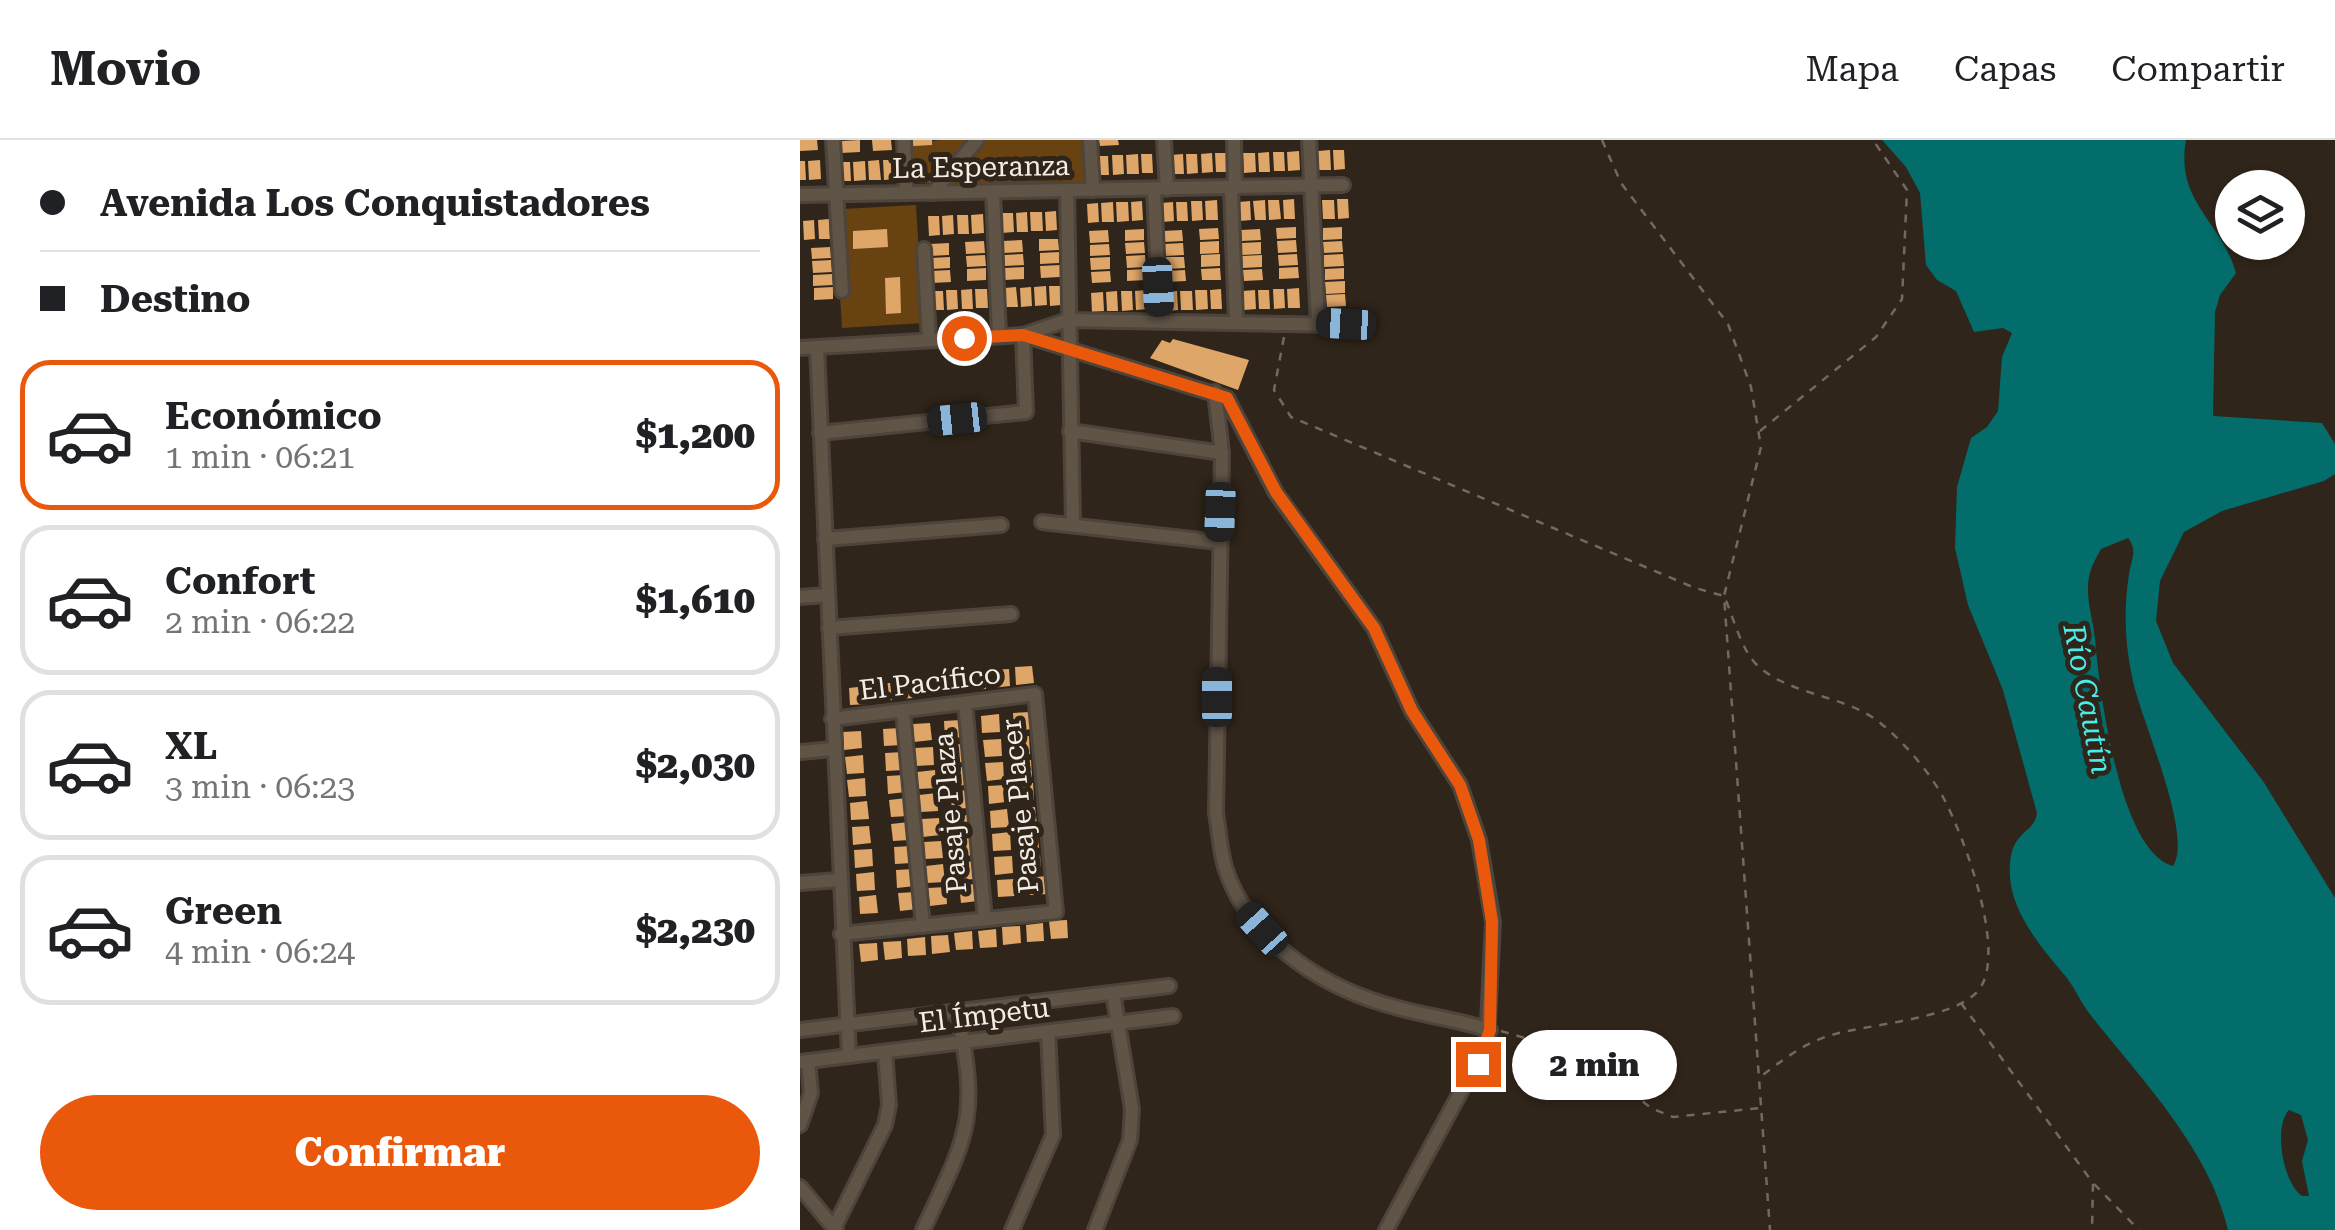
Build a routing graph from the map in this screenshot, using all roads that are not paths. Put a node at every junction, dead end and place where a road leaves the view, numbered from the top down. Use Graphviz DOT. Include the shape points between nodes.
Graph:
graph roads {
  1 [pos="833,140"];
  2 [pos="904,140"];
  3 [pos="977,140"];
  4 [pos="1090,140"];
  5 [pos="1164,140"];
  6 [pos="1234,140"];
  7 [pos="1309,140"];
  8 [pos="1343,185"];
  9 [pos="1310,186"];
  10 [pos="1233,188"];
  11 [pos="1160,189"];
  12 [pos="1067,190"];
  13 [pos="1093,190"];
  14 [pos="993,191"];
  15 [pos="933,193"];
  16 [pos="906,194"];
  17 [pos="800,195"];
  18 [pos="836,195"];
  19 [pos="924,249"];
  20 [pos="842,291"];
  21 [pos="1068,320"];
  22 [pos="1160,320"];
  23 [pos="1236,322"];
  24 [pos="1318,323"];
  25 [pos="1346,324"];
  26 [pos="1023,335"];
  27 [pos="999,336"];
  28 [pos="929,340"];
  29 [pos="817,347"];
  30 [pos="800,348"];
  31 [pos="1069,350"];
  32 [pos="1221,395"];
  33 [pos="1070,432"];
  34 [pos="820,434"];
  35 [pos="1222,453"];
  36 [pos="1042,522"];
  37 [pos="1001,525"];
  38 [pos="1073,526"];
  39 [pos="824,539"];
  40 [pos="1218,542"];
  41 [pos="827,595"];
  42 [pos="800,597"];
  43 [pos="1011,614"];
  44 [pos="828,628"];
  45 [pos="1034,694"];
  46 [pos="965,702"];
  47 [pos="904,711"];
  48 [pos="832,719"];
  49 [pos="833,748"];
  50 [pos="800,752"];
  51 [pos="838,880"];
  52 [pos="800,883"];
  53 [pos="985,919"];
  54 [pos="924,926"];
  55 [pos="840,934"];
  56 [pos="1169,986"];
  57 [pos="1113,992"];
  58 [pos="956,1012"];
  59 [pos="1174,1016"];
  60 [pos="1117,1023"];
  61 [pos="844,1024"];
  62 [pos="800,1030"];
  63 [pos="1490,1030"];
  64 [pos="1048,1032"];
  65 [pos="963,1042"];
  66 [pos="885,1052"];
  67 [pos="849,1056"];
  68 [pos="804,1062"];
  69 [pos="800,1125"];
  70 [pos="800,1187"];
  71 [pos="835,1229"];
  72 [pos="923,1230"];
  73 [pos="1012,1230"];
  74 [pos="1096,1230"];
  75 [pos="1386,1230"];
  1 -- 18 [label="street"];
  2 -- 16 [label="street"];
  3 -- 15 [label="street"];
  4 -- 13 [label="street"];
  5 -- 11 [label="street"];
  6 -- 10 [label="street"];
  7 -- 9 [label="street"];
  8 -- 9 [label="street, La Esperanza"];
  9 -- 10 [label="street, La Esperanza"];
  9 -- 24 [label="street"];
  10 -- 11 [label="street, La Esperanza"];
  10 -- 23 [label="street"];
  11 -- 13 [label="street, La Esperanza"];
  11 -- 22 [label="street"];
  12 -- 13 [label="street, La Esperanza"];
  12 -- 14 [label="street, La Esperanza"];
  12 -- 21 [label="street"];
  14 -- 15 [label="street, La Esperanza"];
  14 -- 27 [label="street"];
  15 -- 16 [label="street, La Esperanza"];
  16 -- 18 [label="street, La Esperanza"];
  17 -- 18 [label="street, La Esperanza"];
  18 -- 20 [label="street"];
  19 -- 28 [label="street"];
  21 -- 22 [label="street"];
  21 -- 26 [label="street"];
  21 -- 31 [label="street"];
  22 -- 23 [label="street"];
  23 -- 24 [label="street"];
  24 -- 25 [label="street"];
  26 -- 27 [label="street"];
  26 -- 31 [label="street"];
  26 -- 34 [label="street" via="1026,412"];
  27 -- 28 [label="street"];
  28 -- 29 [label="street"];
  29 -- 30 [label="street"];
  29 -- 34 [label="street"];
  31 -- 32 [label="street"];
  31 -- 33 [label="street"];
  32 -- 35 [label="street"];
  32 -- 63 [label="street" via="1276,492 1374,628 1412,711 1460,785 1479,840 1492,922"];
  33 -- 35 [label="street"];
  33 -- 38 [label="street"];
  34 -- 39 [label="street"];
  35 -- 40 [label="street"];
  36 -- 38 [label="street"];
  37 -- 39 [label="street"];
  38 -- 40 [label="street"];
  39 -- 41 [label="street"];
  40 -- 63 [label="street" via="1216,813 1225,866 1242,907 1282,951 1325,980 1382,1004"];
  41 -- 42 [label="street"];
  41 -- 44 [label="street"];
  43 -- 44 [label="street"];
  44 -- 48 [label="street"];
  45 -- 46 [label="street, El Pacífico"];
  45 -- 53 [label="street, Pasaje Placer" via="1056,912"];
  46 -- 47 [label="street, El Pacífico"];
  46 -- 53 [label="street, Pasaje Plaza"];
  47 -- 48 [label="street, El Pacífico"];
  47 -- 54 [label="street"];
  48 -- 49 [label="street"];
  49 -- 50 [label="street"];
  49 -- 51 [label="street"];
  51 -- 52 [label="street"];
  51 -- 55 [label="street"];
  53 -- 54 [label="street"];
  54 -- 55 [label="street"];
  55 -- 61 [label="street"];
  56 -- 57 [label="street, El Ímpetu"];
  57 -- 58 [label="street, El Ímpetu"];
  57 -- 60 [label="street"];
  58 -- 61 [label="street, El Ímpetu"];
  58 -- 65 [label="street"];
  59 -- 60 [label="street, El Ímpetu"];
  60 -- 64 [label="street, El Ímpetu"];
  60 -- 74 [label="street" via="1132,1110 1130,1140"];
  61 -- 62 [label="street, El Ímpetu"];
  61 -- 67 [label="street"];
  63 -- 75 [label="street" via="1478,1064"];
  64 -- 65 [label="street, El Ímpetu"];
  64 -- 73 [label="street" via="1053,1135"];
  65 -- 66 [label="street, El Ímpetu"];
  65 -- 72 [label="street" via="970,1123"];
  66 -- 67 [label="street, El Ímpetu"];
  66 -- 71 [label="street" via="885,1125"];
  67 -- 68 [label="street, El Ímpetu"];
  68 -- 69 [label="street" via="811,1093"];
  70 -- 71 [label="street"];
}
